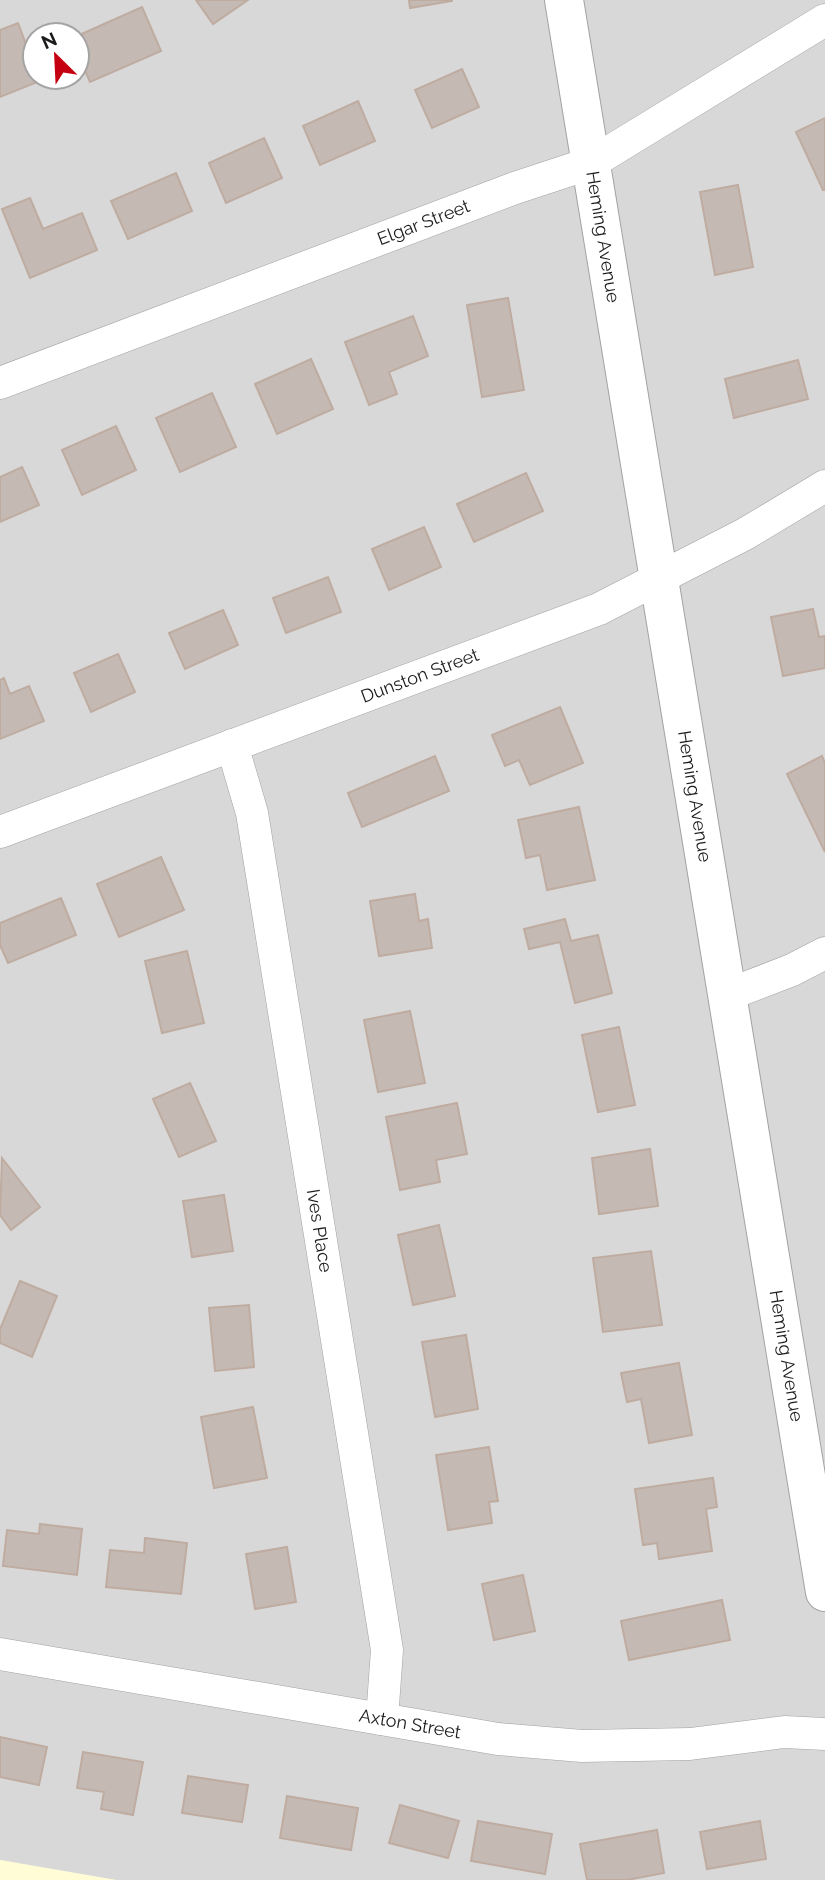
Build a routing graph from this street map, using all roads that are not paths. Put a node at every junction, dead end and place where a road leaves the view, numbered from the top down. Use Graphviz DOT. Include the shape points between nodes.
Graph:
graph roads {
  1 [pos="564,0"];
  2 [pos="825,20"];
  3 [pos="591,163"];
  4 [pos="0,383"];
  5 [pos="825,486"];
  6 [pos="659,578"];
  7 [pos="232,745"];
  8 [pos="0,832"];
  9 [pos="825,953"];
  10 [pos="727,995"];
  11 [pos="825,1592"];
  12 [pos="0,1654"];
  13 [pos="382,1719"];
  14 [pos="825,1734"];
  1 -- 3 [label="street, Heming Avenue"];
  2 -- 3 [label="street, Elgar Street"];
  3 -- 4 [label="street, Elgar Street"];
  3 -- 6 [label="street, Heming Avenue"];
  5 -- 6 [label="street, Dunston Street"];
  6 -- 7 [label="street, Dunston Street" via="599,608"];
  6 -- 10 [label="street, Heming Avenue"];
  7 -- 8 [label="street, Dunston Street"];
  7 -- 13 [label="street, Ives Place" via="252,813 387,1650"];
  9 -- 10 [label="street"];
  10 -- 11 [label="street, Heming Avenue"];
  12 -- 13 [label="street, Axton Street"];
  13 -- 14 [label="street, Axton Street" via="498,1739 582,1746 691,1744 784,1732"];
}
